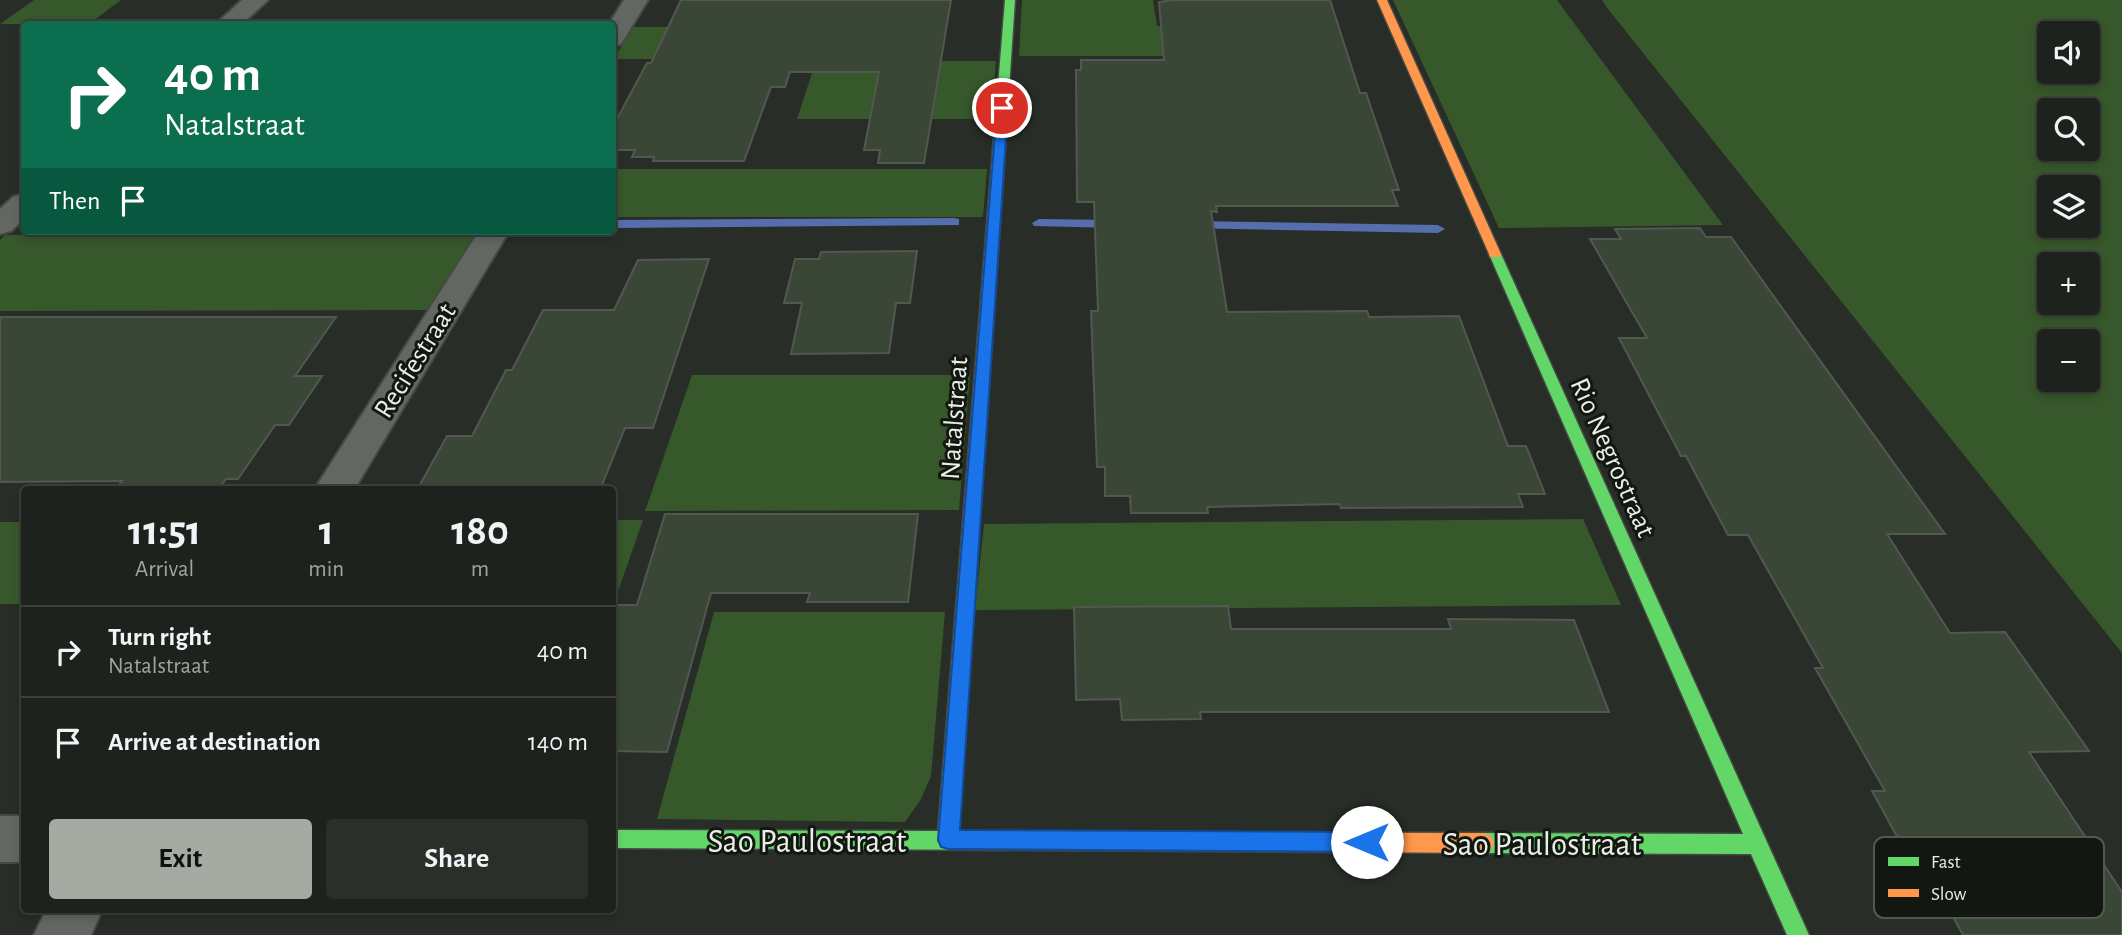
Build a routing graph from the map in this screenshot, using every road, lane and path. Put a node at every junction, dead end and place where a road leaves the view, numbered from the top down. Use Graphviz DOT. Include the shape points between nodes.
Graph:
graph roads {
  1 [pos="256,0"];
  2 [pos="636,0"];
  3 [pos="1010,0"];
  4 [pos="1382,0"];
  5 [pos="232,21"];
  6 [pos="616,32"];
  7 [pos="21,207"];
  8 [pos="0,225"];
  9 [pos="492,235"];
  10 [pos="336,486"];
  11 [pos="0,839"];
  12 [pos="21,839"];
  13 [pos="616,839"];
  14 [pos="948,840"];
  15 [pos="1758,844"];
  16 [pos="74,913"];
  17 [pos="61,935"];
  18 [pos="1798,935"];
  1 -- 5 [label="street"];
  2 -- 6 [label="street"];
  3 -- 14 [label="street, Natalstraat"];
  4 -- 15 [label="street, Rio Negrostraat"];
  7 -- 8 [label="street"];
  9 -- 10 [label="street, Recifestraat"];
  11 -- 12 [label="street"];
  13 -- 14 [label="street, Sao Paulostraat"];
  14 -- 15 [label="street, Sao Paulostraat"];
  15 -- 18 [label="street, Rio Negrostraat"];
  16 -- 17 [label="street"];
}
